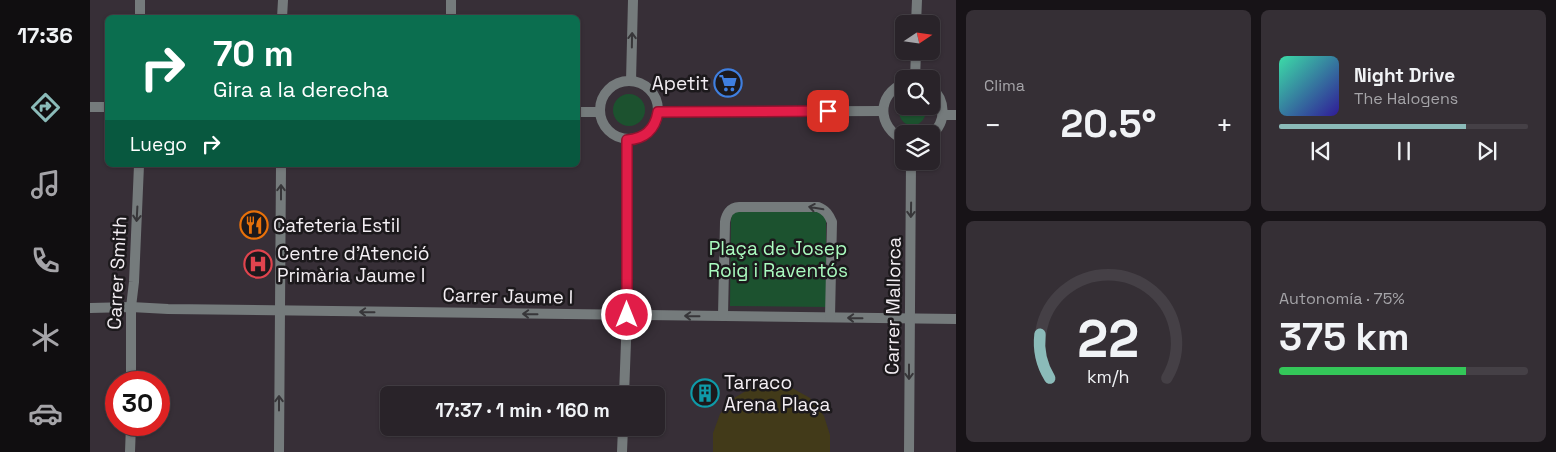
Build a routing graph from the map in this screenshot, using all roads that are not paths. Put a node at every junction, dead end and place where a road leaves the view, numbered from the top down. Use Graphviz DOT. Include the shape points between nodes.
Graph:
graph roads {
  1 [pos="140,0"];
  2 [pos="282,0"];
  3 [pos="451,0"];
  4 [pos="632,0"];
  5 [pos="917,0"];
  6 [pos="140,15"];
  7 [pos="282,15"];
  8 [pos="451,15"];
  9 [pos="916,15"];
  10 [pos="631,81"];
  11 [pos="895,87"];
  12 [pos="940,97"];
  13 [pos="90,107"];
  14 [pos="105,107"];
  15 [pos="883,111"];
  16 [pos="580,112"];
  17 [pos="599,112"];
  18 [pos="658,112"];
  19 [pos="943,115"];
  20 [pos="956,115"];
  21 [pos="939,125"];
  22 [pos="895,134"];
  23 [pos="627,140"];
  24 [pos="140,167"];
  25 [pos="281,167"];
  26 [pos="911,170"];
  27 [pos="132,307"];
  28 [pos="90,308"];
  29 [pos="280,310"];
  30 [pos="627,315"];
  31 [pos="723,316"];
  32 [pos="830,318"];
  33 [pos="910,318"];
  34 [pos="956,319"];
  35 [pos="131,371"];
  36 [pos="624,386"];
  37 [pos="130,436"];
  38 [pos="623,436"];
  39 [pos="130,452"];
  40 [pos="279,452"];
  41 [pos="622,452"];
  42 [pos="909,452"];
  1 -- 6 [label="street"];
  2 -- 7 [label="street"];
  3 -- 8 [label="street"];
  10 -- 4 [label="street, one-way"];
  5 -- 9 [label="street"];
  10 -- 17 [label="street" via="617,83 606,92"];
  10 -- 18 [label="street" via="651,91"];
  11 -- 15 [label="street"];
  12 -- 19 [label="street"];
  13 -- 14 [label="street"];
  15 -- 18 [label="street"];
  15 -- 22 [label="street" via="887,126"];
  16 -- 17 [label="street"];
  17 -- 23 [label="street" via="611,134"];
  18 -- 23 [label="street" via="648,132 642,137"];
  19 -- 20 [label="street"];
  19 -- 21 [label="street"];
  23 -- 30 [label="street"];
  24 -- 27 [label="street, Carrer Smith, one-way"];
  29 -- 25 [label="street, one-way"];
  26 -- 33 [label="street, Carrer Mallorca, one-way"];
  27 -- 28 [label="street, Carrer Jaume I"];
  27 -- 29 [label="street, Carrer Jaume I"];
  27 -- 35 [label="street, Carrer Smith"];
  30 -- 29 [label="street, Carrer Jaume I, one-way"];
  40 -- 29 [label="street, one-way"];
  31 -- 30 [label="street, Carrer Jaume I, one-way"];
  30 -- 36 [label="street"];
  31 -- 32 [label="street, Carrer Jaume I"];
  32 -- 31 [label="street, one-way" via="832,222 829,215 818,207 738,206 730,210 725,222"];
  33 -- 32 [label="street, Carrer Jaume I, one-way"];
  33 -- 34 [label="street, Carrer Jaume I"];
  33 -- 42 [label="street, Carrer Mallorca, one-way"];
  37 -- 39 [label="street"];
  38 -- 41 [label="street"];
}
